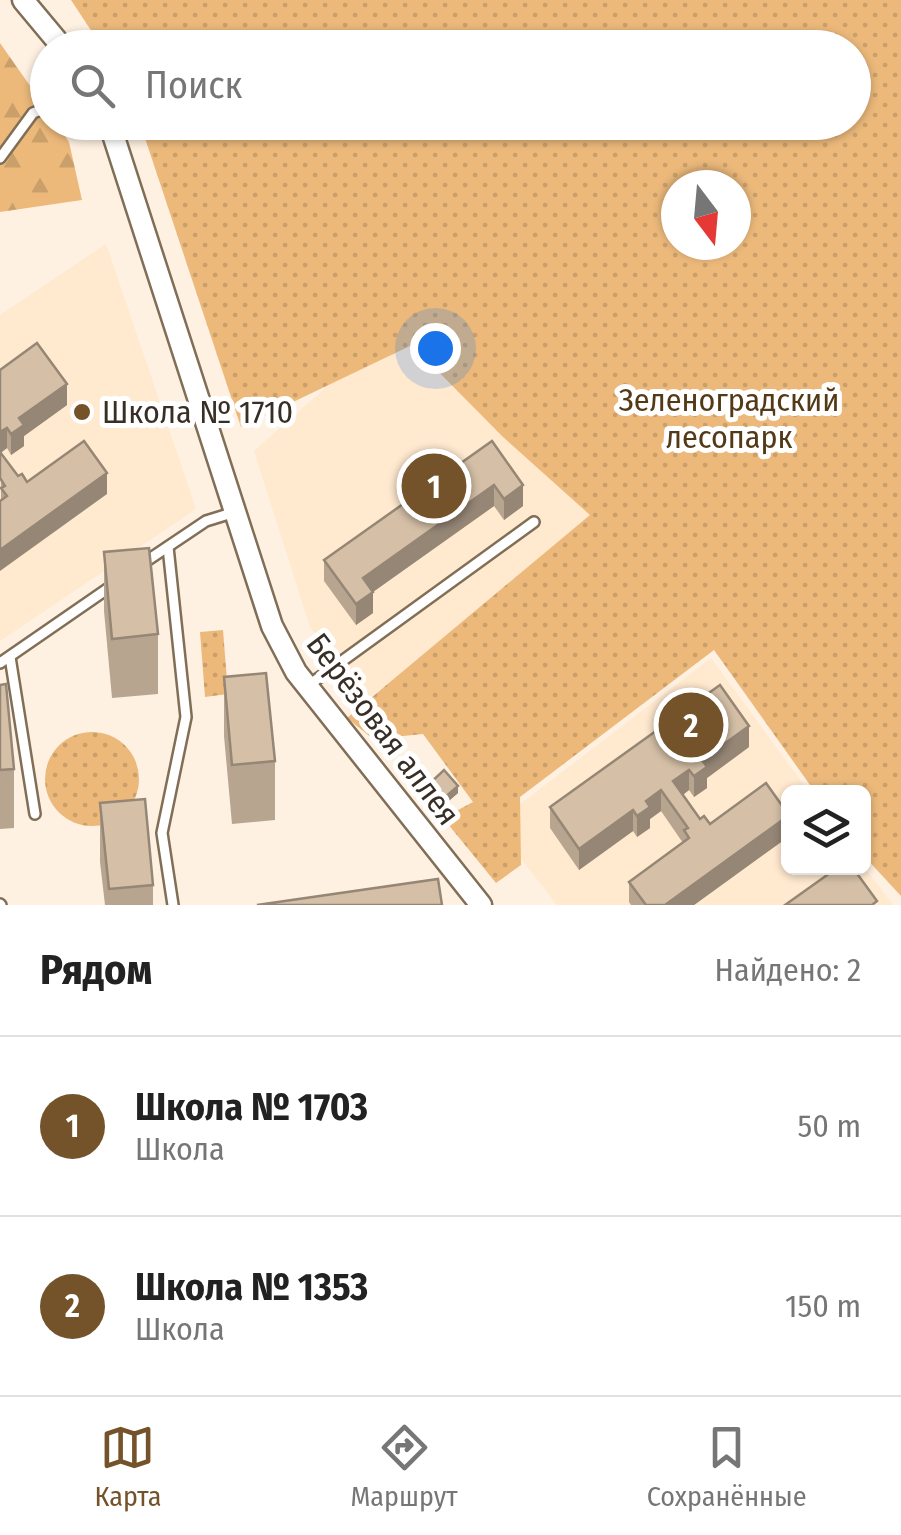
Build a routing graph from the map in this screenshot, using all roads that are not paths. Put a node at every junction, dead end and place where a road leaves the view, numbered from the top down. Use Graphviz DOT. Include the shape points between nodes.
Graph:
graph roads {
  1 [pos="23,0"];
  2 [pos="48,30"];
  3 [pos="30,118"];
  4 [pos="115,140"];
  5 [pos="0,158"];
  6 [pos="235,512"];
  7 [pos="534,522"];
  8 [pos="168,547"];
  9 [pos="136,569"];
  10 [pos="120,580"];
  11 [pos="5,660"];
  12 [pos="307,686"];
  13 [pos="35,814"];
  14 [pos="174,905"];
  15 [pos="480,905"];
  1 -- 2 [label="street"];
  3 -- 5 [label="lane"];
  4 -- 6 [label="street, Берёзовая аллея"];
  6 -- 8 [label="lane" via="206,521"];
  6 -- 12 [label="street, Берёзовая аллея" via="272,626"];
  7 -- 12 [label="lane"];
  8 -- 9 [label="lane"];
  8 -- 14 [label="lane" via="186,717 162,833"];
  10 -- 11 [label="lane"];
  11 -- 13 [label="lane"];
  12 -- 15 [label="street, Берёзовая аллея"];
}
